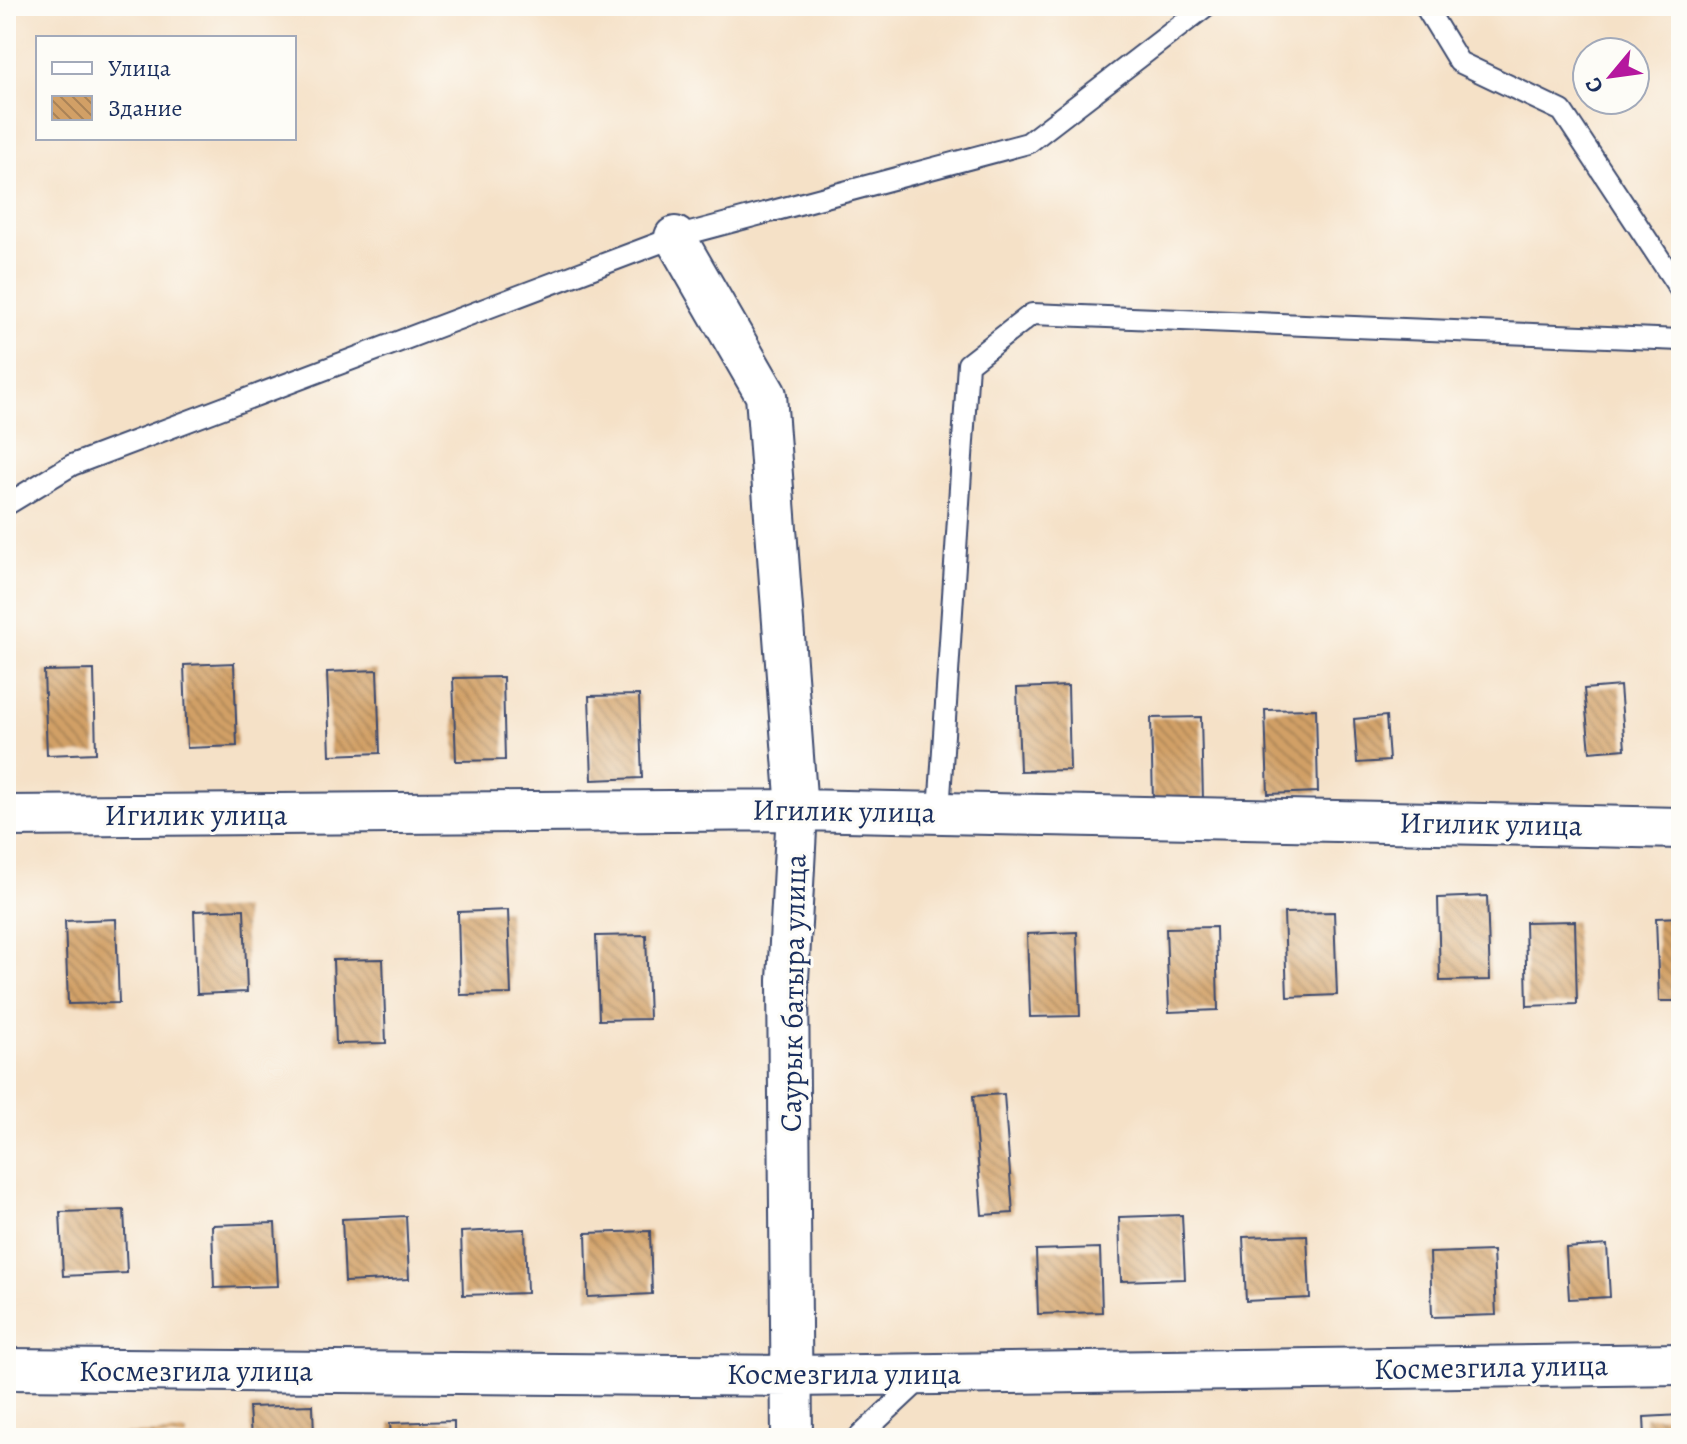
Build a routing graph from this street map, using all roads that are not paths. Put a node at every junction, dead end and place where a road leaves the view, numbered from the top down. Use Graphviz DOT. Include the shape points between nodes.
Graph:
graph roads {
  1 [pos="1206,6"];
  2 [pos="1425,6"];
  3 [pos="675,237"];
  4 [pos="1681,291"];
  5 [pos="1681,340"];
  6 [pos="6,505"];
  7 [pos="797,810"];
  8 [pos="939,812"];
  9 [pos="6,816"];
  10 [pos="1681,828"];
  11 [pos="1681,1364"];
  12 [pos="6,1369"];
  13 [pos="926,1374"];
  14 [pos="792,1376"];
  15 [pos="792,1438"];
  16 [pos="858,1438"];
  1 -- 3 [label="lane" via="1028,143"];
  2 -- 4 [label="lane" via="1459,62 1562,111"];
  3 -- 6 [label="lane" via="72,465"];
  3 -- 7 [label="street, Саурык батыра улица" via="766,395"];
  5 -- 8 [label="lane" via="1032,314 968,364"];
  7 -- 8 [label="street, Игилик улица"];
  7 -- 9 [label="street, Игилик улица"];
  7 -- 14 [label="street, Саурык батыра улица" via="788,980"];
  8 -- 10 [label="street, Игилик улица"];
  11 -- 13 [label="street, Космезгила улица"];
  12 -- 14 [label="street, Космезгила улица"];
  13 -- 14 [label="street, Космезгила улица"];
  13 -- 16 [label="lane"];
  14 -- 15 [label="street, Саурык батыра улица"];
}
